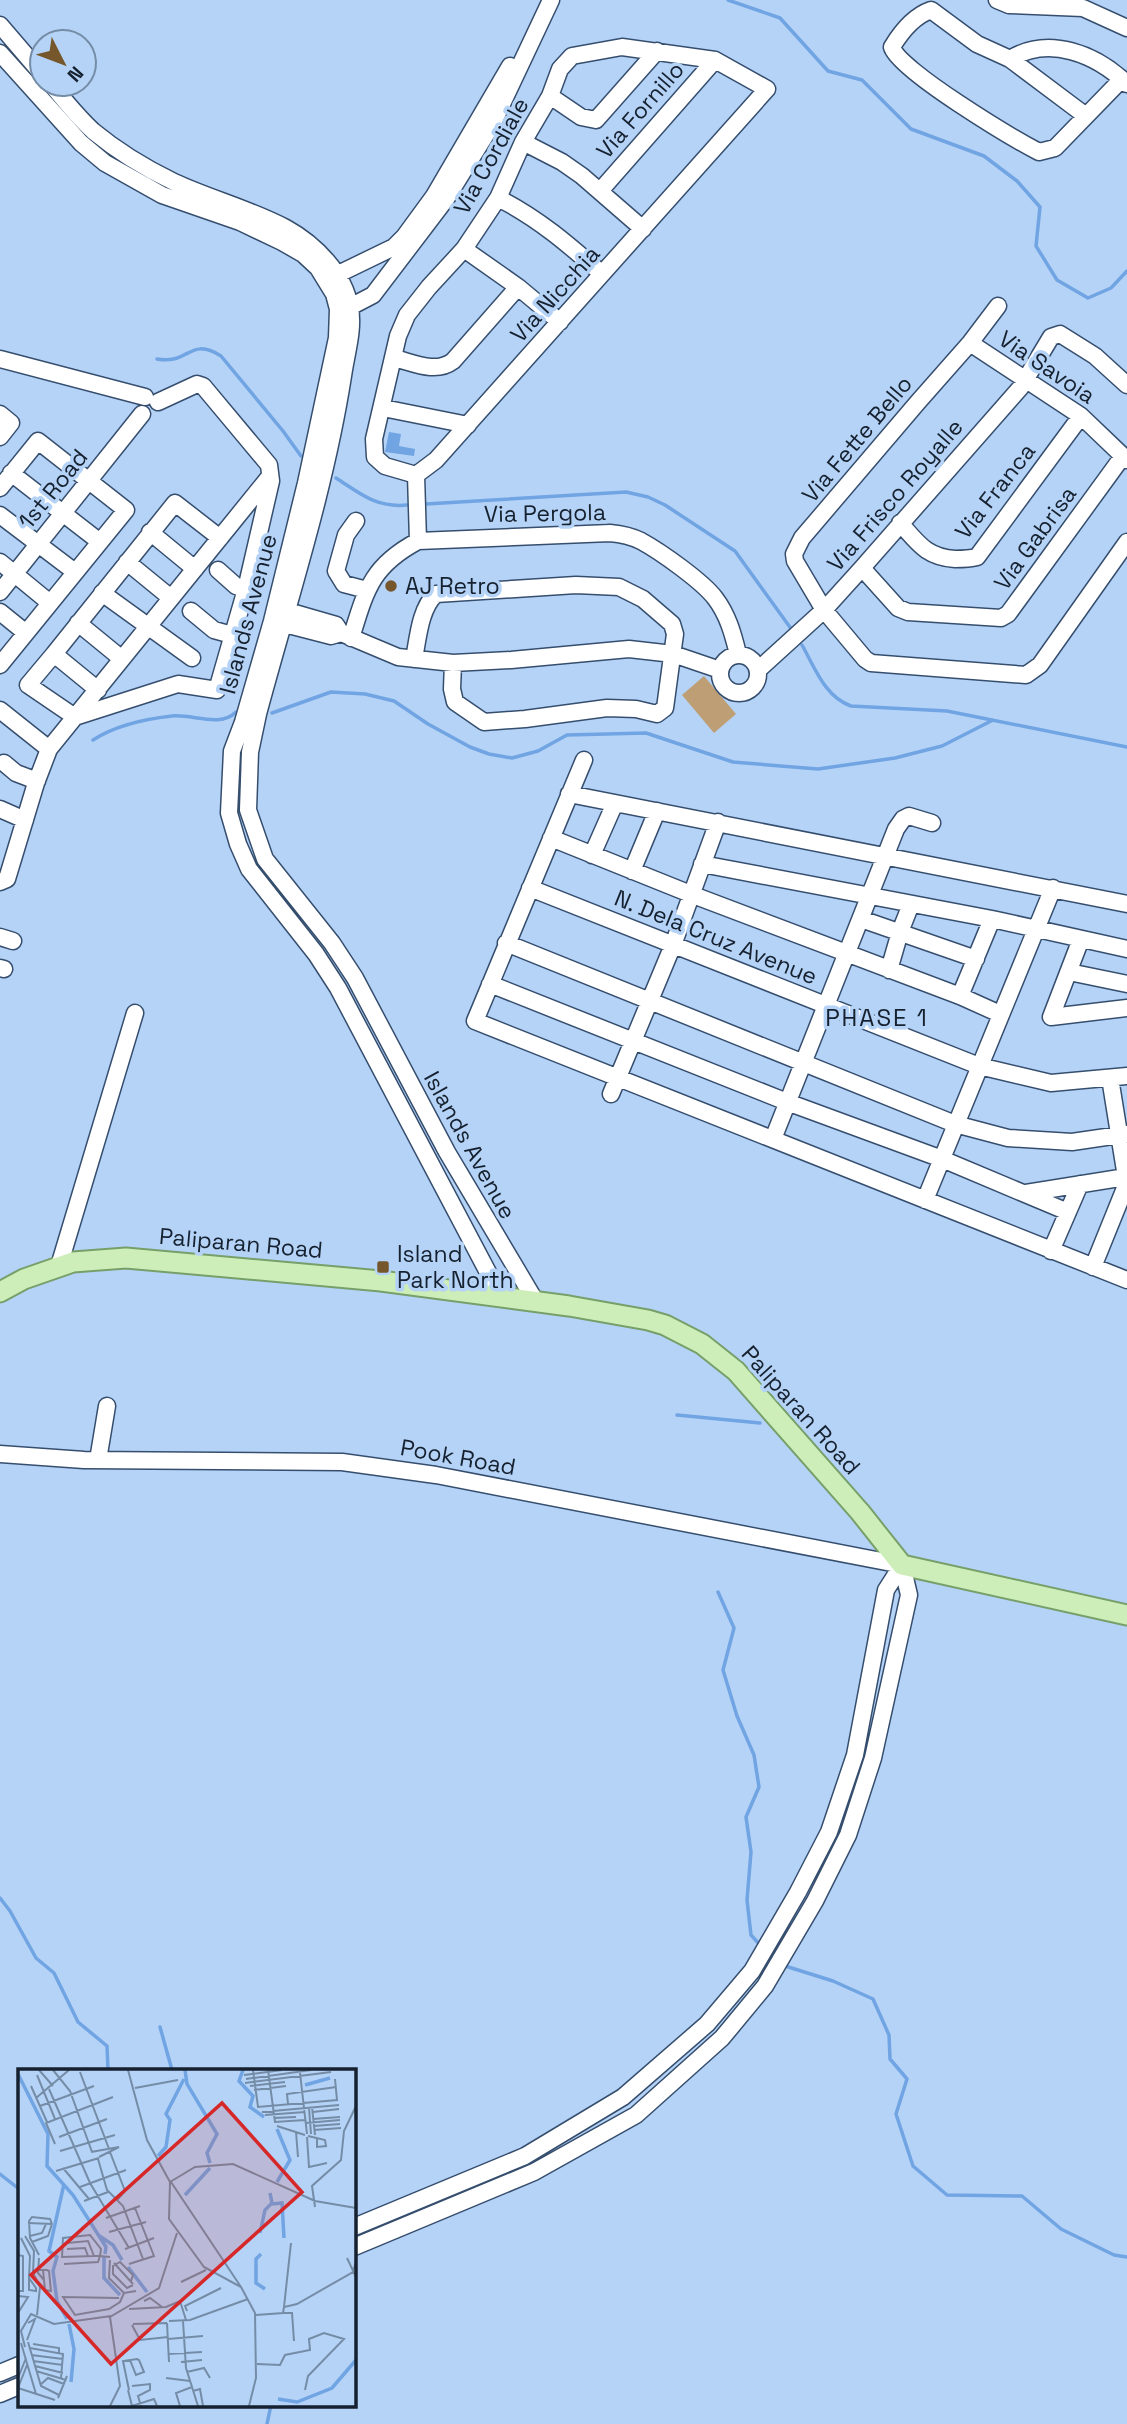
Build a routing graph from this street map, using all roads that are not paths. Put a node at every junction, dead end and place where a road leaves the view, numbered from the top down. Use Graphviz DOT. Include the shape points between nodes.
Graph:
graph roads {
  1 [pos="551,0"];
  2 [pos="997,0"];
  3 [pos="0,25"];
  4 [pos="1127,28"];
  5 [pos="657,51"];
  6 [pos="0,53"];
  7 [pos="28,58"];
  8 [pos="1010,59"];
  9 [pos="715,60"];
  10 [pos="1124,81"];
  11 [pos="767,89"];
  12 [pos="550,96"];
  13 [pos="64,98"];
  14 [pos="1086,116"];
  15 [pos="523,142"];
  16 [pos="600,191"];
  17 [pos="498,198"];
  18 [pos="643,229"];
  19 [pos="464,249"];
  20 [pos="399,252"];
  21 [pos="602,274"];
  22 [pos="331,277"];
  23 [pos="518,287"];
  24 [pos="998,306"];
  25 [pos="344,308"];
  26 [pos="560,322"];
  27 [pos="970,343"];
  28 [pos="394,358"];
  29 [pos="0,359"];
  30 [pos="1027,379"];
  31 [pos="1127,385"];
  32 [pos="152,399"];
  33 [pos="383,408"];
  34 [pos="0,414"];
  35 [pos="1081,416"];
  36 [pos="468,425"];
  37 [pos="0,437"];
  38 [pos="1125,458"];
  39 [pos="11,473"];
  40 [pos="271,474"];
  41 [pos="416,475"];
  42 [pos="89,481"];
  43 [pos="0,488"];
  44 [pos="63,513"];
  45 [pos="0,515"];
  46 [pos="356,521"];
  47 [pos="900,523"];
  48 [pos="150,532"];
  49 [pos="220,538"];
  50 [pos="418,541"];
  51 [pos="100,542"];
  52 [pos="1127,542"];
  53 [pos="39,543"];
  54 [pos="0,562"];
  55 [pos="127,562"];
  56 [pos="862,568"];
  57 [pos="195,569"];
  58 [pos="218,570"];
  59 [pos="75,572"];
  60 [pos="15,573"];
  61 [pos="246,589"];
  62 [pos="367,590"];
  63 [pos="0,592"];
  64 [pos="102,593"];
  65 [pos="171,598"];
  66 [pos="50,603"];
  67 [pos="824,610"];
  68 [pos="191,611"];
  69 [pos="0,612"];
  70 [pos="279,616"];
  71 [pos="78,623"];
  72 [pos="148,628"];
  73 [pos="26,633"];
  74 [pos="232,635"];
  75 [pos="346,636"];
  76 [pos="54,654"];
  77 [pos="673,654"];
  78 [pos="738,654"];
  79 [pos="192,658"];
  80 [pos="122,659"];
  81 [pos="414,659"];
  82 [pos="453,663"];
  83 [pos="0,665"];
  84 [pos="720,670"];
  85 [pos="758,670"];
  86 [pos="98,690"];
  87 [pos="75,718"];
  88 [pos="3,719"];
  89 [pos="49,750"];
  90 [pos="583,760"];
  91 [pos="4,763"];
  92 [pos="37,781"];
  93 [pos="569,794"];
  94 [pos="615,803"];
  95 [pos="0,809"];
  96 [pos="657,811"];
  97 [pos="24,820"];
  98 [pos="718,822"];
  99 [pos="932,823"];
  100 [pos="551,838"];
  101 [pos="592,855"];
  102 [pos="887,855"];
  103 [pos="6,857"];
  104 [pos="702,864"];
  105 [pos="632,871"];
  106 [pos="0,882"];
  107 [pos="530,888"];
  108 [pos="1053,888"];
  109 [pos="693,895"];
  110 [pos="870,896"];
  111 [pos="912,904"];
  112 [pos="1127,904"];
  113 [pos="860,919"];
  114 [pos="992,919"];
  115 [pos="1038,929"];
  116 [pos="900,932"];
  117 [pos="1081,939"];
  118 [pos="506,943"];
  119 [pos="673,944"];
  120 [pos="1127,949"];
  121 [pos="848,953"];
  122 [pos="976,959"];
  123 [pos="889,970"];
  124 [pos="1069,972"];
  125 [pos="490,984"];
  126 [pos="1127,984"];
  127 [pos="960,996"];
  128 [pos="649,1002"];
  129 [pos="824,1005"];
  130 [pos="1127,1008"];
  131 [pos="135,1013"];
  132 [pos="1000,1014"];
  133 [pos="634,1042"];
  134 [pos="803,1062"];
  135 [pos="979,1066"];
  136 [pos="1127,1076"];
  137 [pos="617,1078"];
  138 [pos="1110,1078"];
  139 [pos="611,1094"];
  140 [pos="787,1102"];
  141 [pos="955,1124"];
  142 [pos="1123,1135"];
  143 [pos="772,1139"];
  144 [pos="942,1159"];
  145 [pos="1080,1184"];
  146 [pos="1126,1184"];
  147 [pos="1026,1193"];
  148 [pos="925,1200"];
  149 [pos="1068,1212"];
  150 [pos="1051,1251"];
  151 [pos="59,1266"];
  152 [pos="1093,1267"];
  153 [pos="1127,1280"];
  154 [pos="0,1292"];
  155 [pos="501,1297"];
  156 [pos="536,1302"];
  157 [pos="107,1406"];
  158 [pos="0,1454"];
  159 [pos="97,1460"];
  160 [pos="902,1565"];
  161 [pos="1127,1615"];
  162 [pos="855,1755"];
  163 [pos="873,1758"];
  164 [pos="355,2227"];
  165 [pos="355,2247"];
  166 [pos="18,2365"];
  167 [pos="0,2373"];
  168 [pos="18,2386"];
  169 [pos="0,2394"];
  1 -- 20 [label="street"];
  2 -- 4 [label="street" via="1009,5 1083,8"];
  3 -- 7 [label="street"];
  5 -- 9 [label="street, Via Cordiale"];
  5 -- 12 [label="street, Via Cordiale" via="621,47 572,56"];
  5 -- 12 [label="street" via="596,120 581,117"];
  6 -- 22 [label="street, Islands Avenue" via="73,135 105,163 162,195 282,242"];
  8 -- 10 [label="street" via="1024,51 1052,47 1081,54"];
  8 -- 14 [label="street"];
  8 -- 14 [label="street" via="977,44 931,10 921,14 892,47 894,55 926,80 1040,152 1055,148"];
  9 -- 11 [label="street, Via Cordiale"];
  9 -- 16 [label="street, Via Fornillo"];
  10 -- 14 [label="street"];
  11 -- 18 [label="street, Via Nicchia"];
  12 -- 15 [label="street, Via Cordiale"];
  13 -- 22 [label="street, Islands Avenue" via="94,131 173,182 241,207 308,242"];
  15 -- 16 [label="street" via="562,162"];
  15 -- 17 [label="street, Via Cordiale"];
  16 -- 18 [label="street"];
  17 -- 19 [label="street, Via Cordiale"];
  17 -- 21 [label="street" via="552,230"];
  18 -- 21 [label="street, Via Nicchia"];
  19 -- 23 [label="street"];
  19 -- 28 [label="street, Via Cordiale" via="407,315"];
  20 -- 22 [label="street"];
  20 -- 25 [label="street" via="373,295"];
  21 -- 26 [label="street, Via Nicchia"];
  22 -- 25 [label="street, Islands Avenue" via="334,294"];
  23 -- 26 [label="street"];
  23 -- 28 [label="street" via="444,368"];
  24 -- 27 [label="street, Via Fette Bello"];
  25 -- 70 [label="street, Islands Avenue" via="351,325 324,472"];
  26 -- 36 [label="street, Via Nicchia"];
  27 -- 30 [label="street, Via Savoia"];
  27 -- 67 [label="street, Via Fette Bello" via="796,548 794,561"];
  28 -- 33 [label="street, Via Cordiale"];
  29 -- 32 [label="street"];
  30 -- 31 [label="street, Via Frisco Royalle" via="1051,337 1060,334 1095,356"];
  30 -- 35 [label="street, Via Savoia"];
  30 -- 47 [label="street, Via Frisco Royalle"];
  32 -- 40 [label="street" via="203,386 269,465"];
  32 -- 42 [label="street, 1st Road" via="159,410 142,414"];
  33 -- 36 [label="street"];
  33 -- 41 [label="street, Via Cordiale" via="374,439 375,457 385,466"];
  34 -- 37 [label="street" via="11,423"];
  35 -- 38 [label="street, Via Savoia"];
  35 -- 47 [label="street, Via Franca" via="977,557 940,558 927,552"];
  36 -- 41 [label="street, Via Nicchia"];
  38 -- 56 [label="street, Via Gabrisa" via="1001,618 908,612 898,608"];
  39 -- 42 [label="street" via="38,441"];
  39 -- 43 [label="street"];
  39 -- 44 [label="street"];
  40 -- 49 [label="street"];
  40 -- 61 [label="street"];
  41 -- 50 [label="street"];
  42 -- 44 [label="street, 1st Road"];
  42 -- 51 [label="street" via="126,510"];
  44 -- 51 [label="street"];
  44 -- 53 [label="street, 1st Road"];
  45 -- 53 [label="street"];
  46 -- 62 [label="street" via="346,535 336,571 344,584"];
  47 -- 56 [label="street, Via Frisco Royalle"];
  48 -- 49 [label="street" via="175,503"];
  48 -- 55 [label="street"];
  48 -- 57 [label="street"];
  49 -- 57 [label="street"];
  50 -- 62 [label="street, Via Pergola" via="386,561"];
  50 -- 78 [label="street, Via Pergola" via="624,534 704,586 723,611"];
  51 -- 59 [label="street"];
  52 -- 67 [label="street, Via Fette Bello" via="1040,665 1026,675 871,663"];
  53 -- 59 [label="street"];
  53 -- 60 [label="street, 1st Road"];
  54 -- 60 [label="street"];
  55 -- 64 [label="street"];
  55 -- 65 [label="street"];
  56 -- 67 [label="street, Via Frisco Royalle"];
  57 -- 65 [label="street"];
  58 -- 61 [label="street"];
  59 -- 66 [label="street"];
  60 -- 63 [label="street, 1st Road"];
  60 -- 66 [label="street"];
  61 -- 74 [label="street"];
  62 -- 75 [label="street, Via Pergola"];
  64 -- 71 [label="street"];
  64 -- 72 [label="street"];
  65 -- 72 [label="street"];
  66 -- 73 [label="street"];
  67 -- 85 [label="street, Via Frisco Royalle"];
  68 -- 74 [label="street" via="214,630"];
  69 -- 73 [label="street"];
  70 -- 75 [label="street" via="331,636"];
  70 -- 155 [label="street, Islands Avenue" via="232,751 229,813 238,844 249,869 338,988"];
  70 -- 156 [label="street, Islands Avenue" via="250,752 248,810 256,837 265,859 355,978 447,1152"];
  71 -- 76 [label="street"];
  71 -- 80 [label="street"];
  72 -- 79 [label="street"];
  72 -- 80 [label="street"];
  73 -- 83 [label="street"];
  74 -- 87 [label="street" via="217,690 178,684"];
  75 -- 81 [label="street"];
  76 -- 86 [label="street"];
  76 -- 87 [label="street" via="28,685"];
  77 -- 81 [label="street" via="672,624 643,599 619,587 576,585 436,594 429,601"];
  77 -- 82 [label="street" via="629,649"];
  77 -- 82 [label="street" via="666,708 657,714 607,708 484,722 455,702"];
  77 -- 84 [label="street"];
  78 -- 84 [label="street" via="726,659"];
  78 -- 85 [label="street" via="753,660"];
  80 -- 86 [label="street"];
  81 -- 82 [label="street"];
  84 -- 85 [label="street" via="724,686 739,693 755,684"];
  86 -- 87 [label="street"];
  87 -- 89 [label="street"];
  88 -- 89 [label="street"];
  89 -- 92 [label="street"];
  90 -- 93 [label="street"];
  91 -- 92 [label="street"];
  92 -- 97 [label="street"];
  93 -- 94 [label="street"];
  93 -- 100 [label="street"];
  94 -- 96 [label="street"];
  94 -- 101 [label="street"];
  95 -- 97 [label="street"];
  96 -- 98 [label="street"];
  96 -- 105 [label="street"];
  97 -- 103 [label="street"];
  98 -- 102 [label="street"];
  98 -- 104 [label="street"];
  99 -- 102 [label="street" via="906,817 896,829"];
  100 -- 101 [label="street"];
  100 -- 107 [label="street"];
  101 -- 105 [label="street"];
  102 -- 108 [label="street"];
  102 -- 110 [label="street"];
  103 -- 106 [label="street" via="7,879"];
  104 -- 109 [label="street"];
  104 -- 110 [label="street"];
  105 -- 109 [label="street"];
  107 -- 118 [label="street"];
  107 -- 119 [label="street, N. Dela Cruz Avenue"];
  108 -- 112 [label="street"];
  108 -- 115 [label="street"];
  109 -- 119 [label="street"];
  109 -- 121 [label="street"];
  110 -- 111 [label="street"];
  110 -- 113 [label="street"];
  111 -- 114 [label="street"];
  111 -- 116 [label="street"];
  113 -- 116 [label="street"];
  113 -- 121 [label="street"];
  114 -- 115 [label="street"];
  114 -- 122 [label="street"];
  115 -- 117 [label="street"];
  115 -- 132 [label="street"];
  116 -- 122 [label="street"];
  116 -- 123 [label="street"];
  117 -- 120 [label="street"];
  117 -- 124 [label="street"];
  118 -- 125 [label="street"];
  118 -- 128 [label="street"];
  119 -- 128 [label="street"];
  119 -- 129 [label="street, N. Dela Cruz Avenue"];
  121 -- 123 [label="street"];
  121 -- 129 [label="street"];
  122 -- 127 [label="street"];
  123 -- 127 [label="street"];
  124 -- 126 [label="street"];
  124 -- 130 [label="street" via="1051,1017"];
  125 -- 133 [label="street"];
  125 -- 137 [label="street" via="475,1021"];
  127 -- 132 [label="street"];
  128 -- 133 [label="street"];
  128 -- 134 [label="street"];
  129 -- 134 [label="street"];
  129 -- 135 [label="street, N. Dela Cruz Avenue"];
  131 -- 151 [label="street"];
  132 -- 135 [label="street"];
  133 -- 137 [label="street"];
  133 -- 140 [label="street"];
  134 -- 140 [label="street"];
  134 -- 141 [label="street"];
  135 -- 138 [label="street, N. Dela Cruz Avenue" via="1051,1083"];
  135 -- 141 [label="street"];
  136 -- 138 [label="street, N. Dela Cruz Avenue"];
  137 -- 139 [label="street"];
  137 -- 143 [label="street"];
  138 -- 142 [label="street"];
  140 -- 143 [label="street"];
  140 -- 144 [label="street"];
  141 -- 142 [label="street" via="1008,1138 1072,1142"];
  141 -- 144 [label="street"];
  142 -- 146 [label="street"];
  143 -- 148 [label="street"];
  144 -- 147 [label="street"];
  144 -- 148 [label="street"];
  145 -- 146 [label="street"];
  145 -- 147 [label="street"];
  145 -- 149 [label="street"];
  146 -- 152 [label="street"];
  147 -- 149 [label="street"];
  148 -- 150 [label="street"];
  149 -- 150 [label="street"];
  150 -- 152 [label="street"];
  151 -- 154 [label="main road, Paliparan Road"];
  151 -- 155 [label="main road, Paliparan Road" via="126,1258 381,1281"];
  152 -- 153 [label="street"];
  155 -- 156 [label="main road, Paliparan Road"];
  156 -- 160 [label="main road, Paliparan Road" via="648,1320 702,1344 750,1385"];
  157 -- 159 [label="street"];
  158 -- 159 [label="street, Pook Road"];
  159 -- 160 [label="street, Pook Road" via="342,1462"];
  160 -- 161 [label="main road"];
  160 -- 162 [label="street" via="886,1590"];
  160 -- 163 [label="street" via="909,1595"];
  162 -- 163 [label="street"];
  162 -- 164 [label="street" via="829,1832 798,1892 752,1971 707,2024 623,2097 525,2156"];
  163 -- 165 [label="street" via="848,1835 816,1901 765,1986 722,2038 636,2115 534,2172"];
  166 -- 167 [label="street"];
  168 -- 169 [label="street"];
}
